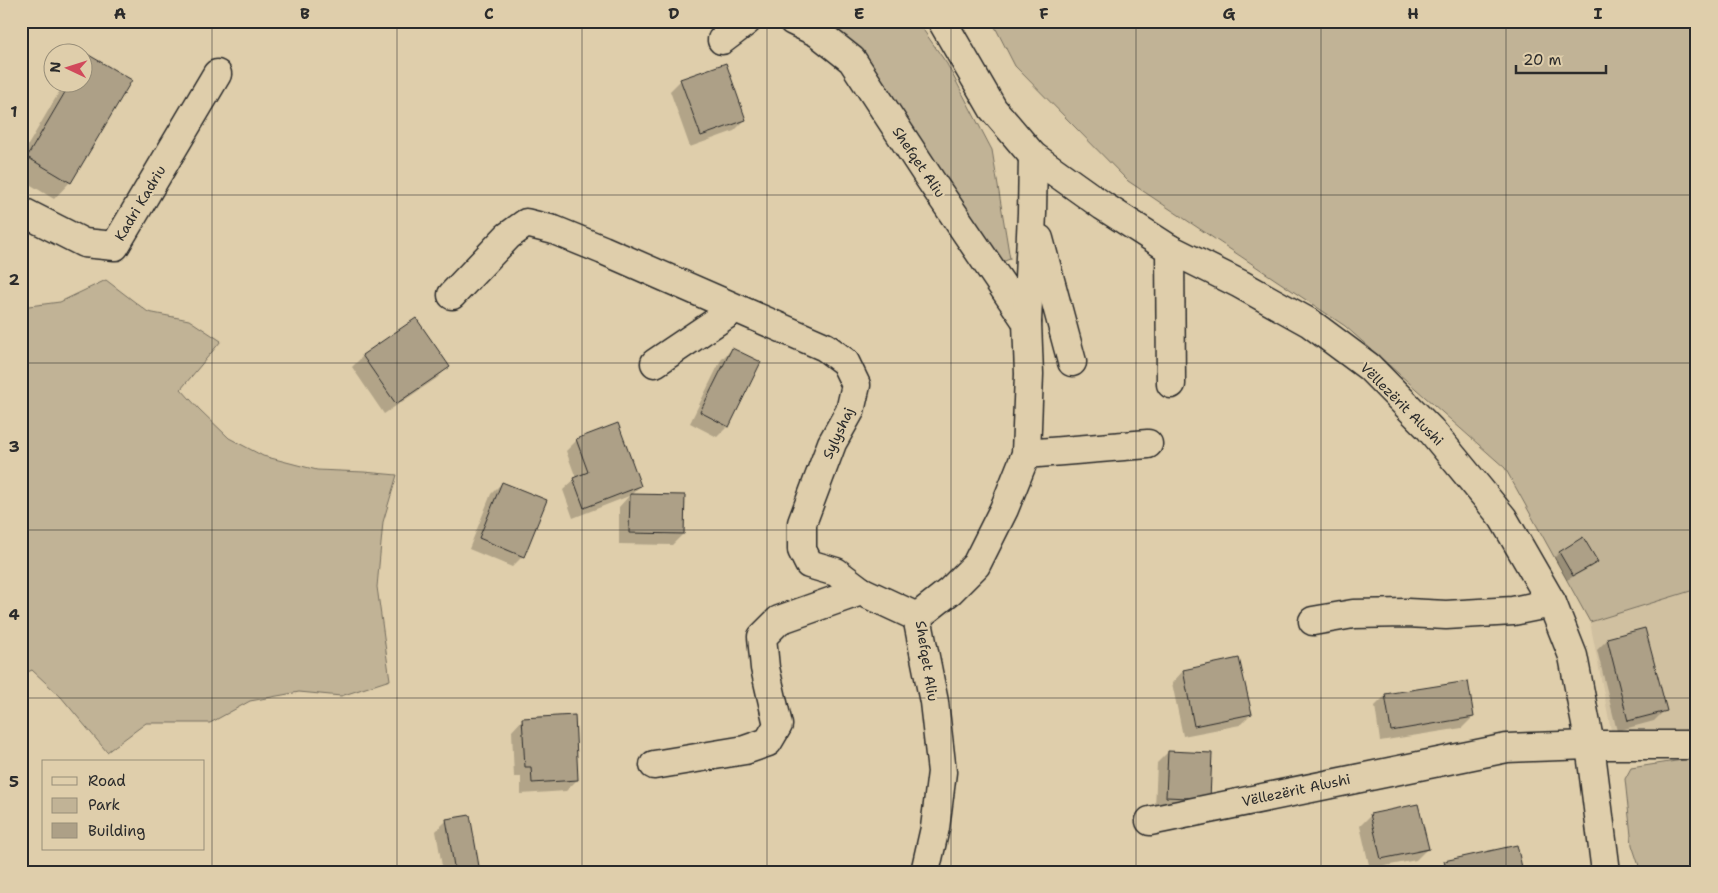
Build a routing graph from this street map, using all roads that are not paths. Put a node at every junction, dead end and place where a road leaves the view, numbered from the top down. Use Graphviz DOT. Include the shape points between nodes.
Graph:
graph roads {
  1 [pos="747,21"];
  2 [pos="793,21"];
  3 [pos="942,21"];
  4 [pos="722,40"];
  5 [pos="218,74"];
  6 [pos="1033,156"];
  7 [pos="21,212"];
  8 [pos="1032,213"];
  9 [pos="1170,249"];
  10 [pos="452,295"];
  11 [pos="736,309"];
  12 [pos="1027,322"];
  13 [pos="1072,362"];
  14 [pos="655,363"];
  15 [pos="1172,384"];
  16 [pos="1148,444"];
  17 [pos="1026,454"];
  18 [pos="861,591"];
  19 [pos="1552,603"];
  20 [pos="917,617"];
  21 [pos="1313,621"];
  22 [pos="1697,744"];
  23 [pos="1590,745"];
  24 [pos="654,765"];
  25 [pos="1150,821"];
  26 [pos="925,872"];
  27 [pos="1606,872"];
  1 -- 4 [label="street"];
  2 -- 12 [label="street, Shefqet Aliu" via="818,33 852,60"];
  3 -- 6 [label="street, Vëllezërit Alushi" via="994,109"];
  5 -- 7 [label="street, Kadri Kadriu" via="115,246 84,243"];
  6 -- 8 [label="street, Shefqet Aliu"];
  6 -- 9 [label="street, Vëllezërit Alushi"];
  8 -- 12 [label="street, Shefqet Aliu"];
  8 -- 13 [label="street, Shefqet Aliu"];
  9 -- 15 [label="street"];
  9 -- 19 [label="street, Vëllezërit Alushi" via="1310,323 1369,367 1430,429 1503,518"];
  10 -- 11 [label="street, Sylyshaj" via="508,236 526,223 562,234"];
  11 -- 14 [label="street"];
  11 -- 18 [label="street, Sylyshaj" via="825,347 845,362 856,384 850,411 832,443 802,523 802,550 809,564 836,572"];
  12 -- 17 [label="street, Shefqet Aliu"];
  16 -- 17 [label="street"];
  17 -- 20 [label="street, Shefqet Aliu" via="1004,509 976,565"];
  18 -- 20 [label="street, Sylyshaj"];
  18 -- 24 [label="street" via="779,620 762,637 765,668 778,725 768,742 745,750"];
  19 -- 21 [label="street" via="1513,611 1446,616 1353,614"];
  19 -- 23 [label="street, Vëllezërit Alushi" via="1573,656"];
  20 -- 26 [label="street, Shefqet Aliu" via="934,702 942,772"];
  22 -- 23 [label="street, Vëllezërit Alushi"];
  23 -- 25 [label="street, Vëllezërit Alushi" via="1507,748"];
  23 -- 27 [label="street, Vëllezërit Alushi"];
}
